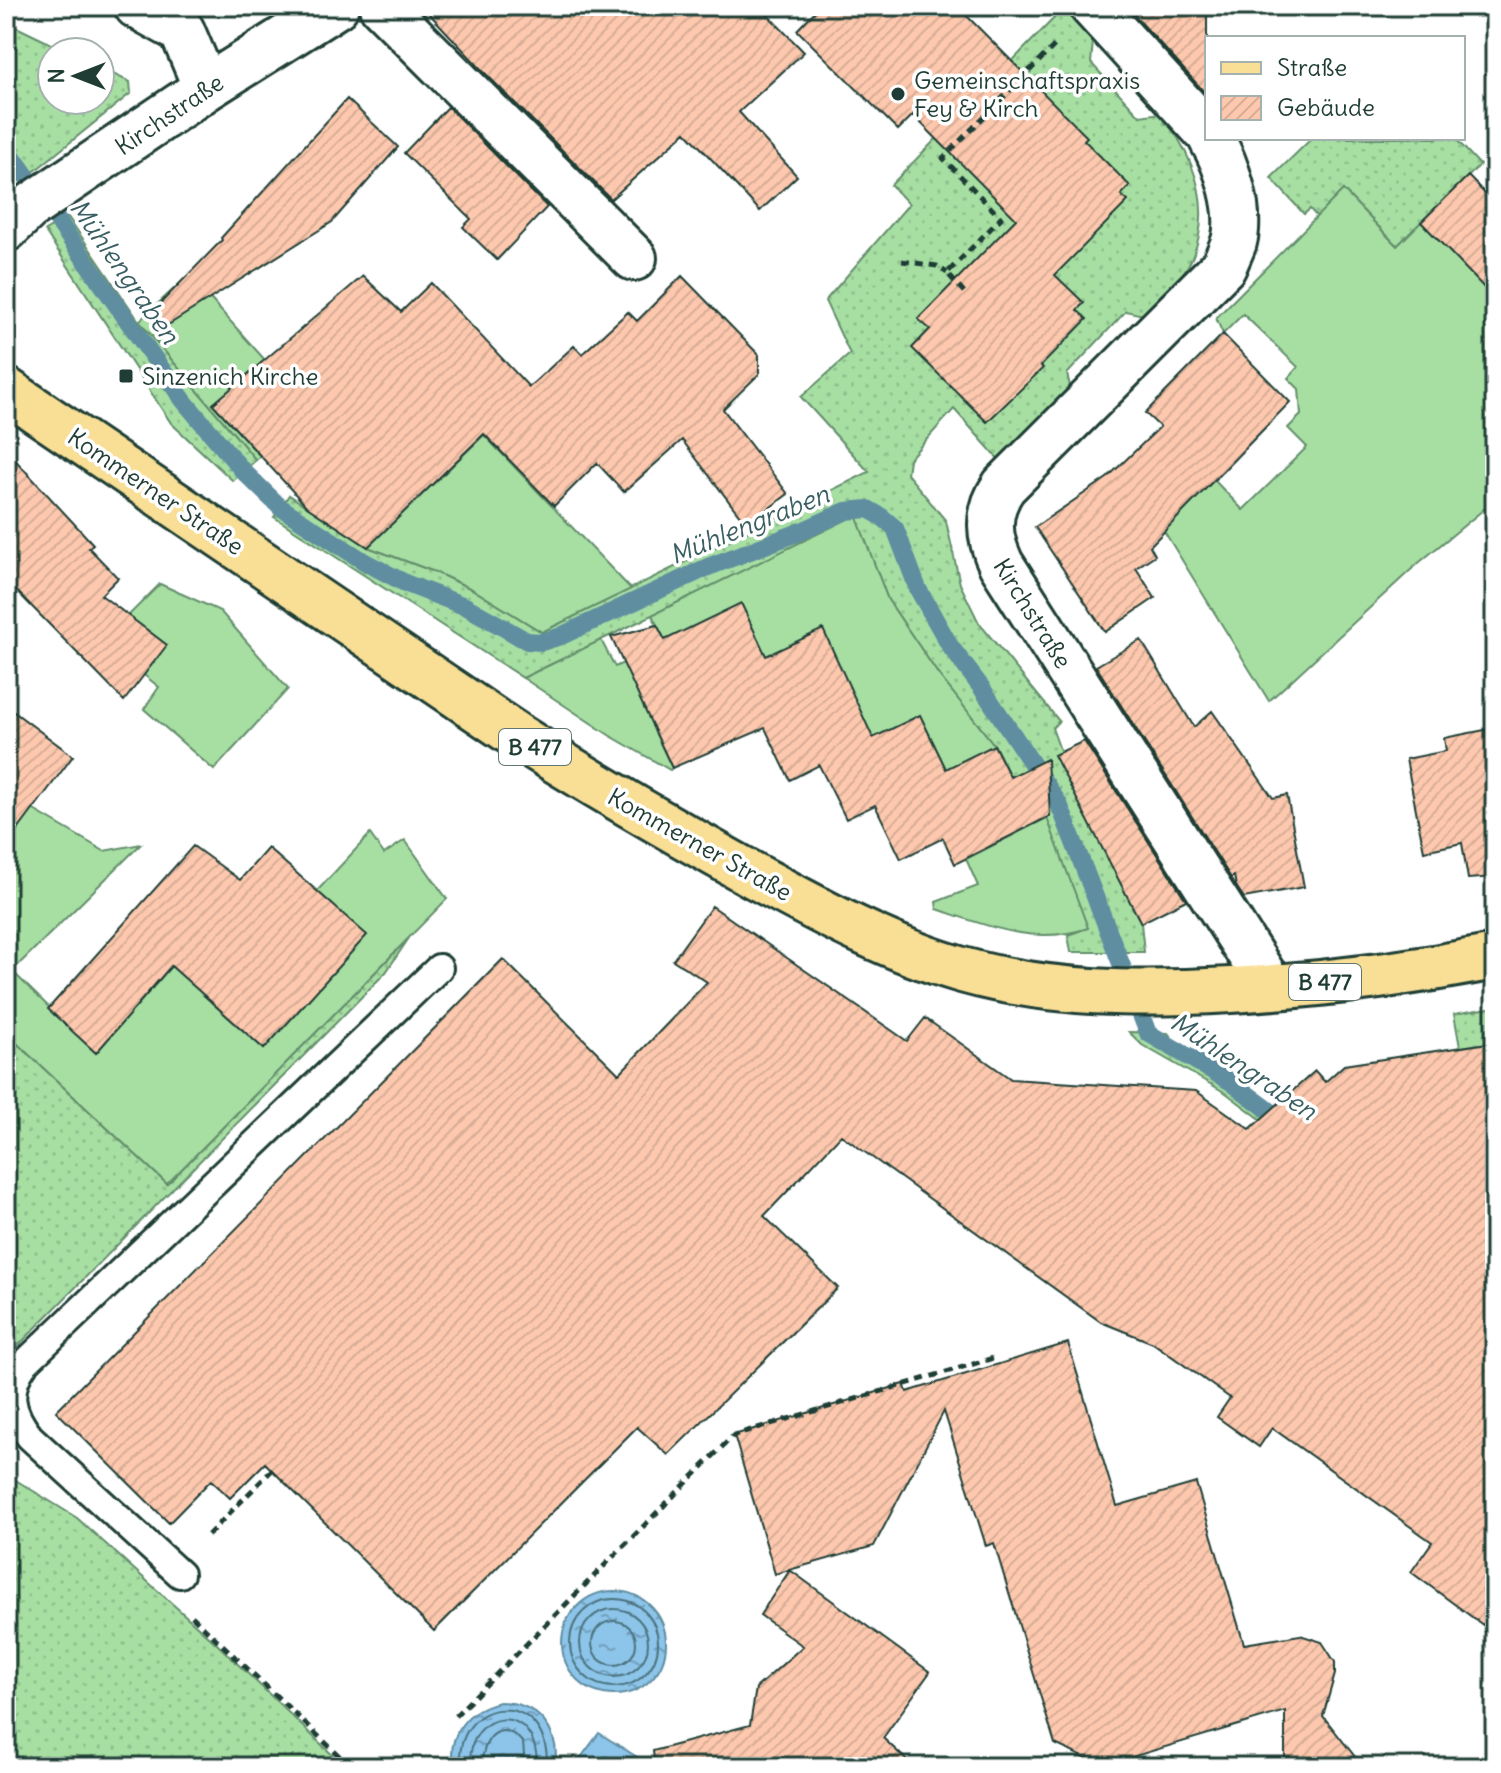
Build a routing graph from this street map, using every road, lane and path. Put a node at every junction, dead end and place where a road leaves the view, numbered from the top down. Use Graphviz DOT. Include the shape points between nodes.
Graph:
graph roads {
  1 [pos="137,6"];
  2 [pos="336,6"];
  3 [pos="382,6"];
  4 [pos="1092,7"];
  5 [pos="206,88"];
  6 [pos="1205,130"];
  7 [pos="1212,140"];
  8 [pos="19,217"];
  9 [pos="634,258"];
  10 [pos="902,261"];
  11 [pos="947,273"];
  12 [pos="964,292"];
  13 [pos="6,390"];
  14 [pos="1495,957"];
  15 [pos="439,968"];
  16 [pos="1271,987"];
  17 [pos="997,1357"];
  18 [pos="272,1470"];
  19 [pos="178,1572"];
  20 [pos="455,1716"];
  21 [pos="351,1767"];
  1 -- 5 [label="street" via="182,31"];
  2 -- 5 [label="street, Kirchstraße"];
  3 -- 9 [label="street"];
  4 -- 6 [label="street"];
  4 -- 11 [label="path" via="943,158 1001,218"];
  5 -- 8 [label="street, Kirchstraße"];
  7 -- 16 [label="street, Kirchstraße" via="1235,208 1235,239 1224,266 1004,486 990,525 1001,564"];
  10 -- 11 [label="path" via="937,266"];
  11 -- 12 [label="path"];
  13 -- 16 [label="main road, Kommerner Straße / B 477" via="514,734 658,823 857,930 963,970 1042,987 1134,993"];
  14 -- 16 [label="main road, Kommerner Straße / B 477" via="1423,971"];
  15 -- 19 [label="lane" via="25,1363 15,1381 12,1405 30,1437"];
  17 -- 20 [label="path" via="734,1435"];
  18 -- 19 [label="path"];
  19 -- 21 [label="path" via="169,1576 171,1596"];
}
